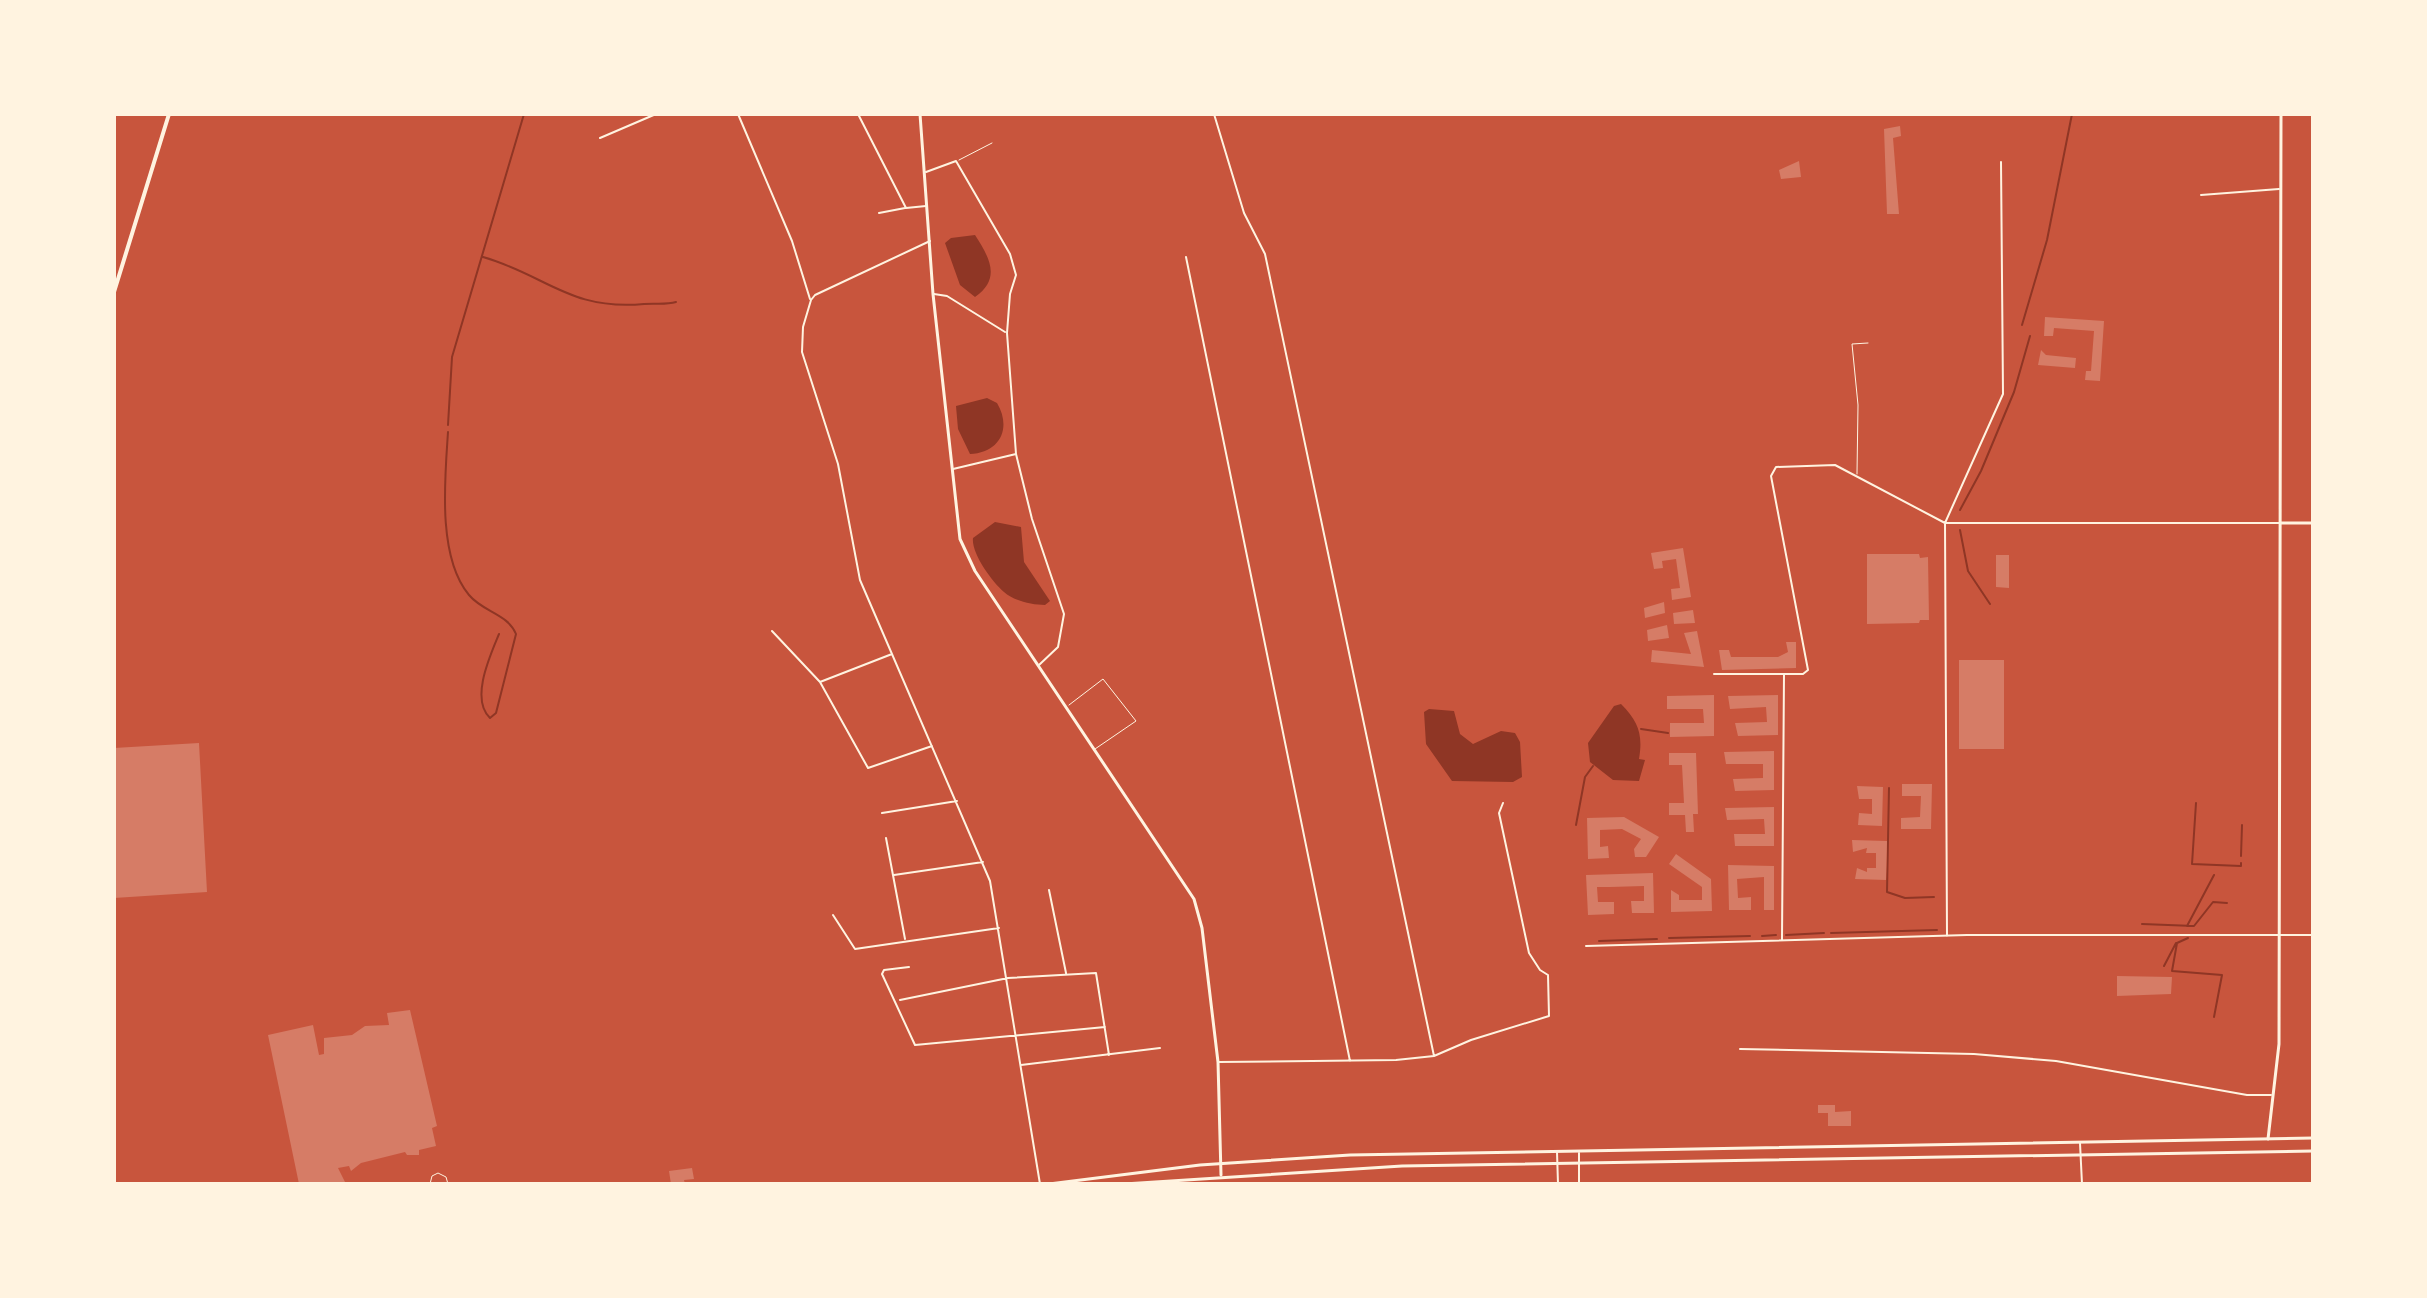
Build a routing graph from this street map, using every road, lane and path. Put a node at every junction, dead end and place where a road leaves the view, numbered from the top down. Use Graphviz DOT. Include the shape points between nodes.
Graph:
graph roads {
  1 [pos="169,114"];
  2 [pos="656,114"];
  3 [pos="738,114"];
  4 [pos="858,114"];
  5 [pos="920,114"];
  6 [pos="1214,114"];
  7 [pos="2281,114"];
  8 [pos="600,138"];
  9 [pos="992,143"];
  10 [pos="956,161"];
  11 [pos="2001,162"];
  12 [pos="925,172"];
  13 [pos="2280,189"];
  14 [pos="2201,195"];
  15 [pos="927,206"];
  16 [pos="906,208"];
  17 [pos="879,213"];
  18 [pos="930,241"];
  19 [pos="1186,257"];
  20 [pos="114,292"];
  21 [pos="933,294"];
  22 [pos="811,300"];
  23 [pos="1007,333"];
  24 [pos="1868,343"];
  25 [pos="1016,454"];
  26 [pos="951,470"];
  27 [pos="1857,476"];
  28 [pos="1945,523"];
  29 [pos="2280,523"];
  30 [pos="2313,523"];
  31 [pos="772,631"];
  32 [pos="893,654"];
  33 [pos="1038,666"];
  34 [pos="1714,674"];
  35 [pos="1784,674"];
  36 [pos="820,682"];
  37 [pos="1066,706"];
  38 [pos="933,745"];
  39 [pos="1094,749"];
  40 [pos="2313,774"];
  41 [pos="2313,784"];
  42 [pos="958,801"];
  43 [pos="1503,803"];
  44 [pos="882,813"];
  45 [pos="886,838"];
  46 [pos="984,862"];
  47 [pos="893,875"];
  48 [pos="1049,890"];
  49 [pos="833,915"];
  50 [pos="1000,928"];
  51 [pos="2313,935"];
  52 [pos="1947,936"];
  53 [pos="2278,936"];
  54 [pos="1782,940"];
  55 [pos="906,941"];
  56 [pos="1586,946"];
  57 [pos="909,967"];
  58 [pos="1066,975"];
  59 [pos="1008,978"];
  60 [pos="897,1001"];
  61 [pos="1105,1027"];
  62 [pos="1016,1035"];
  63 [pos="1160,1048"];
  64 [pos="1740,1049"];
  65 [pos="1109,1055"];
  66 [pos="1434,1056"];
  67 [pos="1350,1061"];
  68 [pos="1218,1062"];
  69 [pos="1020,1065"];
  70 [pos="2272,1095"];
  71 [pos="2313,1138"];
  72 [pos="2268,1139"];
  73 [pos="2080,1142"];
  74 [pos="1557,1150"];
  75 [pos="1579,1150"];
  76 [pos="1602,1150"];
  77 [pos="1543,1151"];
  78 [pos="2313,1151"];
  79 [pos="1402,1154"];
  80 [pos="2081,1155"];
  81 [pos="1579,1162"];
  82 [pos="1602,1162"];
  83 [pos="1220,1163"];
  84 [pos="1544,1163"];
  85 [pos="1558,1163"];
  86 [pos="1402,1166"];
  87 [pos="1221,1175"];
  88 [pos="430,1184"];
  89 [pos="448,1184"];
  90 [pos="1040,1184"];
  91 [pos="1049,1184"];
  92 [pos="1124,1184"];
  93 [pos="1222,1184"];
  94 [pos="1558,1184"];
  95 [pos="1579,1184"];
  96 [pos="2082,1184"];
  1 -- 20 [label="highway"];
  2 -- 8 [label="street"];
  3 -- 22 [label="street"];
  4 -- 16 [label="street"];
  5 -- 12 [label="main road"];
  6 -- 66 [label="street" via="1244,213 1265,254"];
  7 -- 13 [label="main road"];
  9 -- 10 [label="lane"];
  10 -- 12 [label="street"];
  10 -- 23 [label="street" via="1010,254 1016,275"];
  11 -- 28 [label="street" via="2003,394"];
  12 -- 15 [label="main road"];
  13 -- 14 [label="street"];
  13 -- 29 [label="main road"];
  15 -- 16 [label="street"];
  15 -- 18 [label="main road"];
  16 -- 17 [label="street"];
  18 -- 21 [label="main road"];
  18 -- 22 [label="street"];
  19 -- 67 [label="street"];
  21 -- 23 [label="street" via="947,296"];
  21 -- 26 [label="main road"];
  22 -- 32 [label="street" via="802,352 838,464 860,580"];
  23 -- 25 [label="street"];
  24 -- 27 [label="lane" via="1852,344"];
  25 -- 26 [label="street"];
  25 -- 33 [label="street" via="1064,614 1058,647"];
  26 -- 33 [label="main road" via="963,550"];
  27 -- 28 [label="street"];
  27 -- 35 [label="street" via="1835,465 1776,467 1771,476 1807,665 1803,674"];
  28 -- 29 [label="street"];
  28 -- 52 [label="street"];
  29 -- 30 [label="main road"];
  29 -- 53 [label="main road"];
  31 -- 36 [label="street"];
  32 -- 36 [label="street"];
  32 -- 38 [label="street"];
  33 -- 37 [label="main road"];
  34 -- 35 [label="street"];
  35 -- 54 [label="street"];
  36 -- 38 [label="street" via="868,768"];
  37 -- 39 [label="main road"];
  37 -- 39 [label="lane" via="1103,679 1136,721"];
  38 -- 42 [label="street"];
  39 -- 68 [label="main road" via="1194,899"];
  40 -- 41 [label="street"];
  42 -- 44 [label="street"];
  42 -- 46 [label="street"];
  43 -- 66 [label="street" via="1499,813 1508,862 1529,953 1548,975 1551,1012"];
  45 -- 47 [label="street"];
  46 -- 47 [label="street"];
  46 -- 50 [label="street"];
  47 -- 55 [label="street"];
  48 -- 58 [label="street"];
  49 -- 55 [label="street" via="855,949"];
  50 -- 55 [label="street"];
  50 -- 59 [label="street"];
  51 -- 53 [label="street"];
  52 -- 53 [label="street"];
  52 -- 54 [label="street"];
  53 -- 70 [label="main road" via="2279,1044"];
  54 -- 56 [label="street"];
  57 -- 60 [label="street" via="882,972"];
  58 -- 59 [label="street"];
  58 -- 61 [label="street" via="1096,973"];
  59 -- 60 [label="street"];
  59 -- 62 [label="street"];
  60 -- 62 [label="street" via="915,1045"];
  61 -- 62 [label="street"];
  61 -- 65 [label="street"];
  62 -- 69 [label="street"];
  63 -- 65 [label="street"];
  64 -- 70 [label="street" via="2001,1056"];
  65 -- 69 [label="street"];
  66 -- 67 [label="street"];
  67 -- 68 [label="street"];
  68 -- 83 [label="main road"];
  69 -- 90 [label="street"];
  70 -- 72 [label="main road"];
  71 -- 72 [label="main road"];
  72 -- 73 [label="main road"];
  73 -- 76 [label="main road"];
  73 -- 80 [label="street"];
  74 -- 75 [label="main road"];
  74 -- 77 [label="main road"];
  74 -- 85 [label="street"];
  75 -- 76 [label="main road"];
  75 -- 81 [label="street"];
  76 -- 82 [label="main road"];
  77 -- 79 [label="main road"];
  77 -- 84 [label="main road"];
  78 -- 80 [label="main road"];
  79 -- 83 [label="main road"];
  79 -- 86 [label="main road"];
  80 -- 82 [label="main road"];
  80 -- 96 [label="street"];
  81 -- 82 [label="main road"];
  81 -- 85 [label="main road"];
  81 -- 95 [label="street"];
  83 -- 87 [label="main road"];
  83 -- 91 [label="main road"];
  84 -- 85 [label="main road"];
  84 -- 86 [label="main road"];
  85 -- 94 [label="street"];
  86 -- 87 [label="main road"];
  87 -- 92 [label="main road"];
  87 -- 93 [label="street"];
  88 -- 89 [label="lane" via="440,1173"];
}
